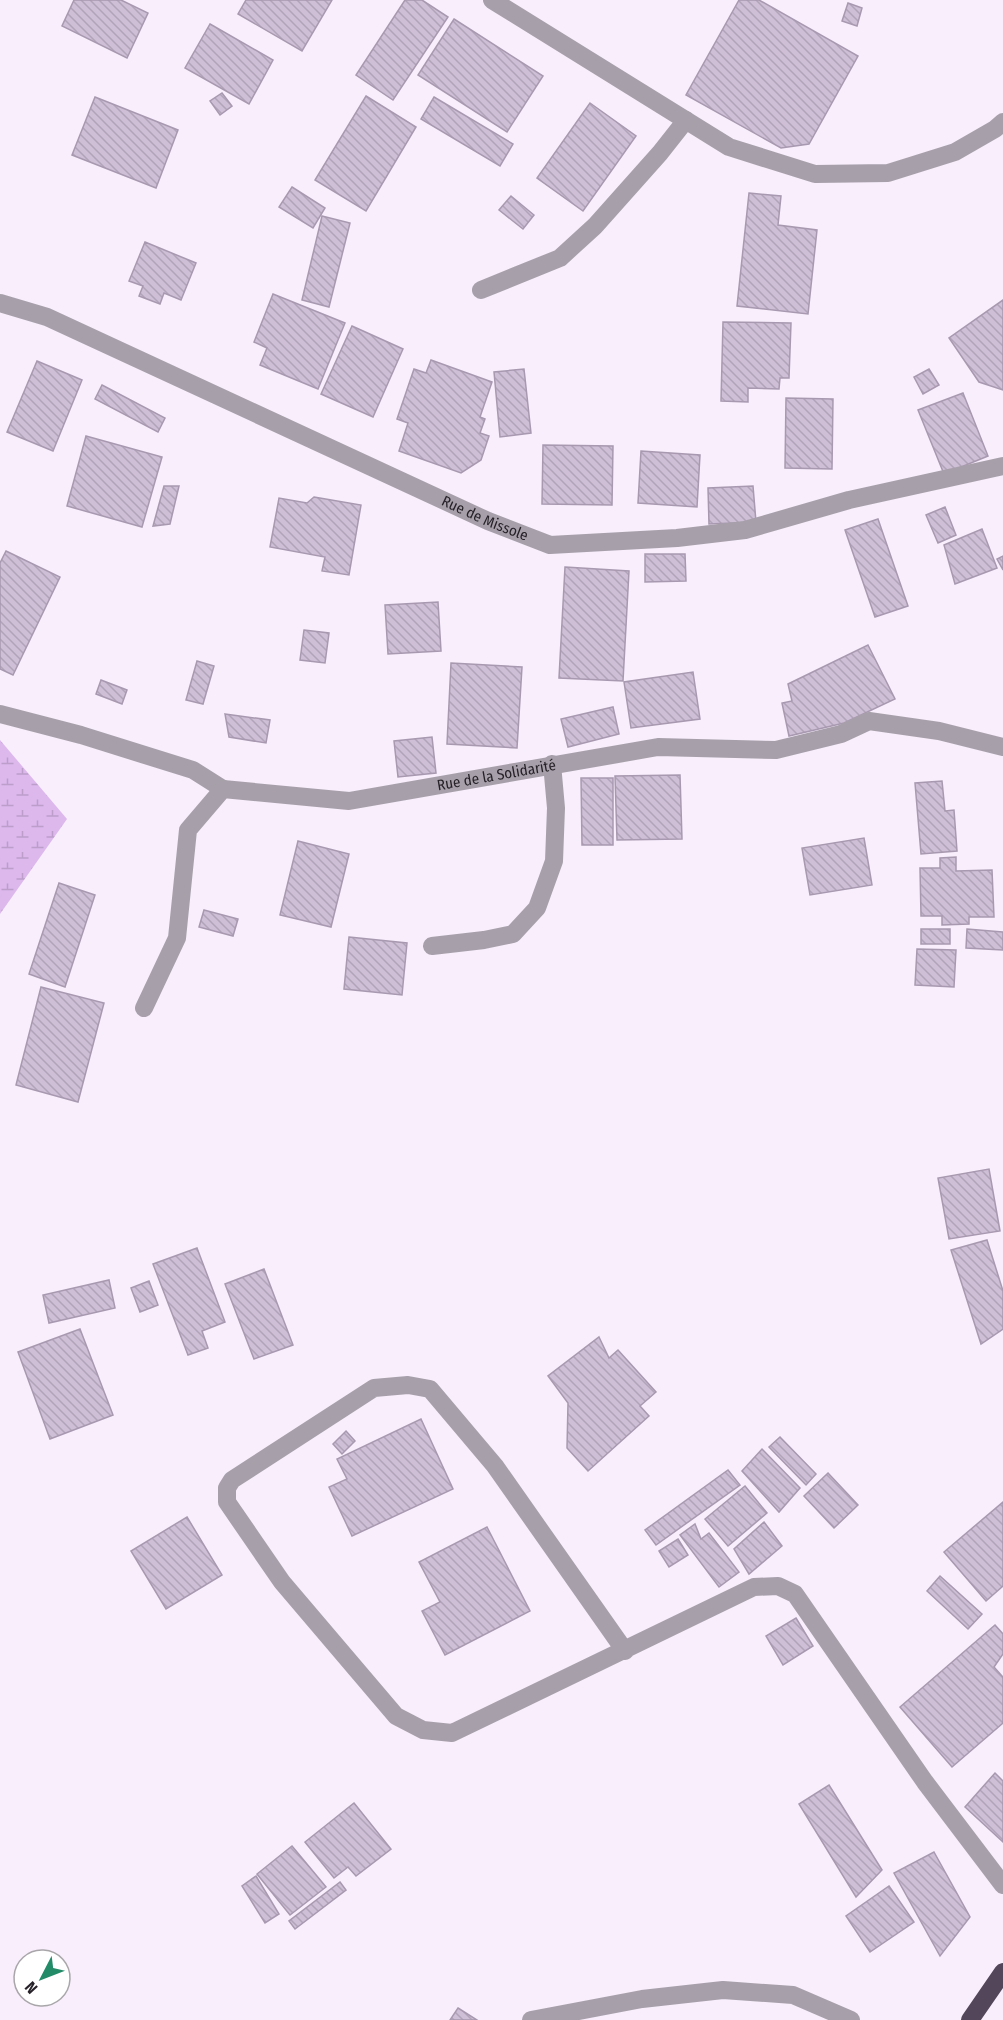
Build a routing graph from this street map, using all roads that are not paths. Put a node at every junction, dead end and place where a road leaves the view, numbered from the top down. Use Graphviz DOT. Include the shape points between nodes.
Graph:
graph roads {
  1 [pos="492,0"];
  2 [pos="686,120"];
  3 [pos="1003,122"];
  4 [pos="481,290"];
  5 [pos="0,303"];
  6 [pos="1003,466"];
  7 [pos="0,714"];
  8 [pos="1003,747"];
  9 [pos="552,764"];
  10 [pos="223,789"];
  11 [pos="432,946"];
  12 [pos="144,1008"];
  13 [pos="625,1651"];
  14 [pos="1003,1885"];
  15 [pos="1003,1972"];
  16 [pos="531,2020"];
  17 [pos="851,2020"];
  18 [pos="970,2020"];
  1 -- 2 [label="street"];
  2 -- 3 [label="street" via="729,147 815,174 888,173 955,152"];
  2 -- 4 [label="street" via="595,226 560,258"];
  5 -- 6 [label="street, Rue de Missole" via="46,317 478,516 550,545 745,530 849,500"];
  7 -- 10 [label="street" via="193,770"];
  8 -- 9 [label="street, Rue de la Solidarité" via="939,730 869,721 841,734 776,750 658,747"];
  9 -- 10 [label="street, Rue de la Solidarité" via="349,801"];
  9 -- 11 [label="street" via="556,808 554,861 537,908 513,934"];
  10 -- 12 [label="street" via="188,830 177,938"];
  13 -- 13 [label="street" via="452,1733 423,1730 396,1716 282,1582 227,1502 227,1488 232,1480 374,1388 408,1385 430,1389 495,1466"];
  13 -- 14 [label="street" via="754,1587 778,1586 795,1594 924,1782"];
  15 -- 18 [label="highway"];
  16 -- 17 [label="street" via="642,1999 723,1990 793,1995"];
}
